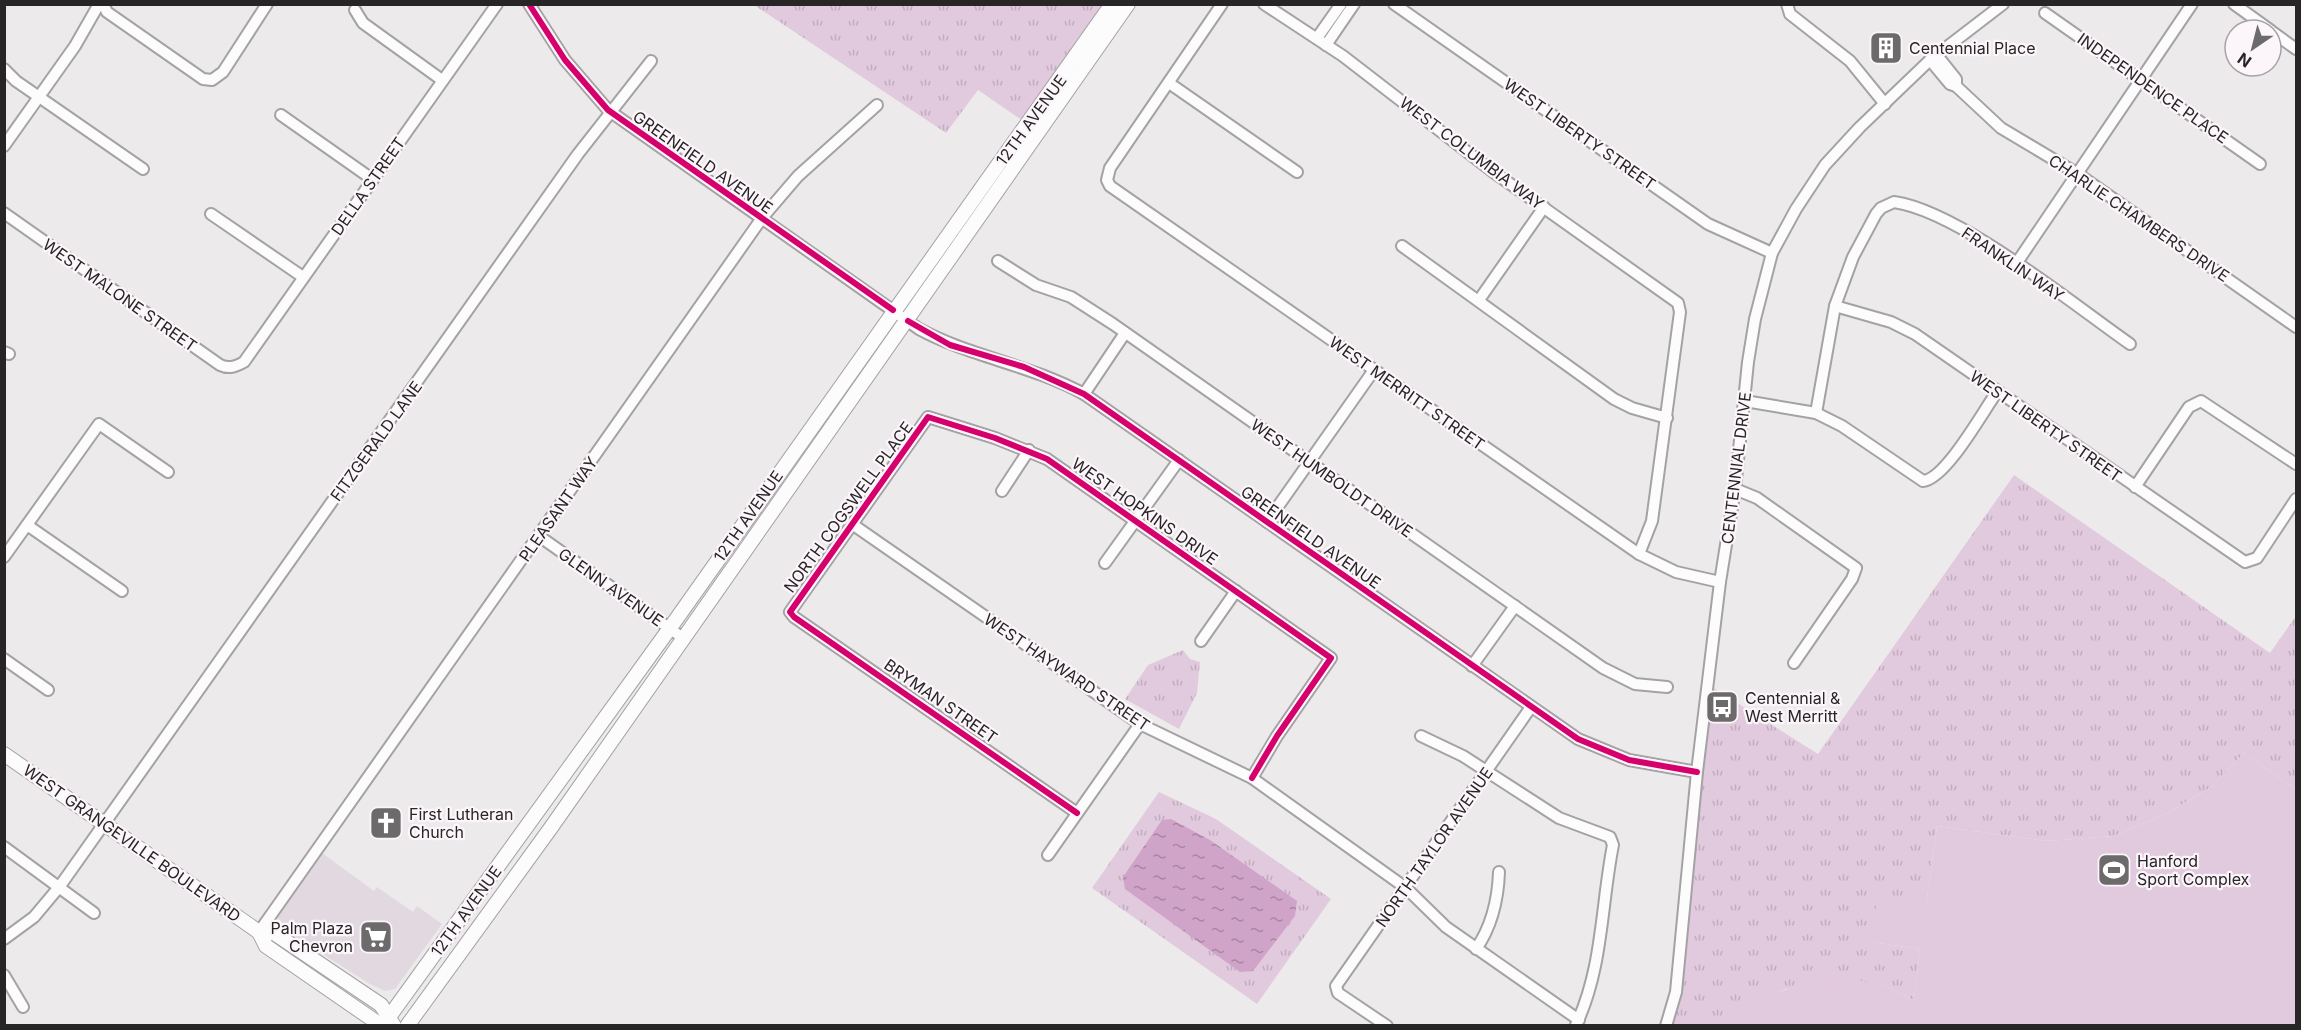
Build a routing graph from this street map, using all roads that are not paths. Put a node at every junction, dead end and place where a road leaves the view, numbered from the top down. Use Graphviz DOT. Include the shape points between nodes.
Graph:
graph roads {
  1 [pos="101,4"];
  2 [pos="267,4"];
  3 [pos="497,4"];
  4 [pos="529,4"];
  5 [pos="1112,4"];
  6 [pos="1128,4"];
  7 [pos="1222,4"];
  8 [pos="1264,4"];
  9 [pos="1341,4"];
  10 [pos="1354,4"];
  11 [pos="1394,4"];
  12 [pos="1787,4"];
  13 [pos="2003,4"];
  14 [pos="2192,4"];
  15 [pos="2234,4"];
  16 [pos="355,10"];
  17 [pos="2045,13"];
  18 [pos="2254,18"];
  19 [pos="2283,39"];
  20 [pos="1322,41"];
  21 [pos="2296,49"];
  22 [pos="1933,57"];
  23 [pos="651,62"];
  24 [pos="4,69"];
  25 [pos="442,80"];
  26 [pos="2142,81"];
  27 [pos="1169,82"];
  28 [pos="38,97"];
  29 [pos="1885,104"];
  30 [pos="877,105"];
  31 [pos="610,112"];
  32 [pos="281,116"];
  33 [pos="4,146"];
  34 [pos="2260,164"];
  35 [pos="142,169"];
  36 [pos="1297,172"];
  37 [pos="2078,174"];
  38 [pos="372,179"];
  39 [pos="1544,207"];
  40 [pos="4,213"];
  41 [pos="211,214"];
  42 [pos="762,218"];
  43 [pos="1402,246"];
  44 [pos="1772,253"];
  45 [pos="998,261"];
  46 [pos="2016,264"];
  47 [pos="303,277"];
  48 [pos="1479,300"];
  49 [pos="1835,306"];
  50 [pos="893,310"];
  51 [pos="908,321"];
  52 [pos="2296,327"];
  53 [pos="1125,333"];
  54 [pos="2130,344"];
  55 [pos="237,366"];
  56 [pos="1374,370"];
  57 [pos="1996,392"];
  58 [pos="1084,393"];
  59 [pos="1745,401"];
  60 [pos="1816,413"];
  61 [pos="928,417"];
  62 [pos="1667,418"];
  63 [pos="1029,450"];
  64 [pos="1179,460"];
  65 [pos="1309,462"];
  66 [pos="2296,464"];
  67 [pos="168,472"];
  68 [pos="2135,487"];
  69 [pos="1736,489"];
  70 [pos="1002,491"];
  71 [pos="2296,499"];
  72 [pos="1136,521"];
  73 [pos="1267,522"];
  74 [pos="852,524"];
  75 [pos="27,525"];
  76 [pos="539,536"];
  77 [pos="1639,554"];
  78 [pos="4,557"];
  79 [pos="1105,563"];
  80 [pos="1720,582"];
  81 [pos="122,591"];
  82 [pos="1236,591"];
  83 [pos="1515,606"];
  84 [pos="790,612"];
  85 [pos="670,628"];
  86 [pos="683,638"];
  87 [pos="1201,641"];
  88 [pos="4,659"];
  89 [pos="1794,663"];
  90 [pos="1472,666"];
  91 [pos="1667,687"];
  92 [pos="48,690"];
  93 [pos="1531,707"];
  94 [pos="1140,724"];
  95 [pos="1421,736"];
  96 [pos="4,754"];
  97 [pos="1487,771"];
  98 [pos="1697,772"];
  99 [pos="1252,778"];
  100 [pos="1077,813"];
  101 [pos="104,823"];
  102 [pos="4,847"];
  103 [pos="1048,855"];
  104 [pos="1499,872"];
  105 [pos="60,886"];
  106 [pos="1406,888"];
  107 [pos="94,913"];
  108 [pos="259,932"];
  109 [pos="4,939"];
  110 [pos="1476,949"];
  111 [pos="4,975"];
  112 [pos="23,1007"];
  113 [pos="387,1023"];
  114 [pos="1578,1023"];
  115 [pos="407,1026"];
  116 [pos="1387,1026"];
  117 [pos="1666,1026"];
  1 -- 2 [label="street" via="203,79 212,80 223,72"];
  1 -- 28 [label="street"];
  3 -- 25 [label="street, DELLA STREET"];
  4 -- 31 [label="street, GREENFIELD AVENUE" via="565,60"];
  5 -- 50 [label="main road, 12TH AVENUE"];
  6 -- 51 [label="main road, 12TH AVENUE"];
  7 -- 27 [label="street"];
  8 -- 20 [label="street, WEST COLUMBIA WAY"];
  9 -- 20 [label="street"];
  10 -- 20 [label="street"];
  11 -- 44 [label="street, WEST LIBERTY STREET" via="1708,224"];
  12 -- 29 [label="street" via="1790,14 1850,61"];
  13 -- 22 [label="street, CENTENNIAL DRIVE"];
  14 -- 26 [label="street"];
  15 -- 18 [label="street"];
  16 -- 25 [label="street" via="363,23"];
  17 -- 26 [label="street, INDEPENDENCE PLACE"];
  19 -- 21 [label="street"];
  20 -- 39 [label="street, WEST COLUMBIA WAY"];
  22 -- 29 [label="street, CENTENNIAL DRIVE"];
  22 -- 37 [label="street, CHARLIE CHAMBERS DRIVE" via="1950,84 2001,128"];
  23 -- 31 [label="street, FITZGERALD LANE"];
  24 -- 28 [label="street"];
  25 -- 38 [label="street, DELLA STREET"];
  26 -- 34 [label="street, INDEPENDENCE PLACE"];
  26 -- 37 [label="street"];
  27 -- 36 [label="street"];
  27 -- 56 [label="street, WEST MERRITT STREET" via="1110,168 1107,180 1115,191"];
  28 -- 33 [label="street"];
  28 -- 35 [label="street"];
  29 -- 44 [label="street, CENTENNIAL DRIVE" via="1825,165"];
  30 -- 42 [label="street, PLEASANT WAY" via="798,176"];
  31 -- 42 [label="street, GREENFIELD AVENUE"];
  31 -- 101 [label="street, FITZGERALD LANE"];
  32 -- 38 [label="street"];
  37 -- 46 [label="street"];
  37 -- 52 [label="street, CHARLIE CHAMBERS DRIVE"];
  38 -- 47 [label="street, DELLA STREET"];
  39 -- 48 [label="street"];
  39 -- 62 [label="street, WEST COLUMBIA WAY" via="1678,303"];
  40 -- 55 [label="street, WEST MALONE STREET" via="220,365"];
  41 -- 47 [label="street"];
  42 -- 50 [label="street, GREENFIELD AVENUE"];
  42 -- 76 [label="street, PLEASANT WAY"];
  43 -- 48 [label="street"];
  44 -- 59 [label="street, CENTENNIAL DRIVE" via="1755,319"];
  45 -- 53 [label="street, WEST HUMBOLDT DRIVE" via="1036,285 1071,297"];
  46 -- 49 [label="street, FRANKLIN WAY" via="1955,226 1902,203 1888,204 1876,214 1866,232"];
  46 -- 54 [label="street, FRANKLIN WAY"];
  47 -- 55 [label="street, DELLA STREET" via="244,362"];
  48 -- 62 [label="street" via="1614,399"];
  49 -- 57 [label="street, WEST LIBERTY STREET" via="1907,330"];
  49 -- 60 [label="street"];
  50 -- 51 [label="street, GREENFIELD AVENUE"];
  50 -- 85 [label="main road, 12TH AVENUE"];
  51 -- 58 [label="street, GREENFIELD AVENUE" via="950,345 1024,367"];
  51 -- 86 [label="main road, 12TH AVENUE"];
  53 -- 58 [label="street"];
  53 -- 65 [label="street, WEST HUMBOLDT DRIVE"];
  56 -- 65 [label="street"];
  56 -- 77 [label="street, WEST MERRITT STREET"];
  57 -- 60 [label="street" via="1944,469 1923,481"];
  57 -- 68 [label="street, WEST LIBERTY STREET"];
  58 -- 64 [label="street, GREENFIELD AVENUE"];
  59 -- 60 [label="street"];
  59 -- 69 [label="street, CENTENNIAL DRIVE"];
  61 -- 63 [label="street, WEST HOPKINS DRIVE"];
  61 -- 74 [label="street, NORTH COGSWELL PLACE"];
  62 -- 77 [label="street" via="1650,533"];
  63 -- 70 [label="street"];
  63 -- 72 [label="street, WEST HOPKINS DRIVE"];
  64 -- 72 [label="street"];
  64 -- 73 [label="street, GREENFIELD AVENUE"];
  65 -- 73 [label="street"];
  65 -- 83 [label="street, WEST HUMBOLDT DRIVE"];
  66 -- 68 [label="street" via="2205,401 2197,402 2189,407"];
  67 -- 75 [label="street" via="99,424"];
  68 -- 71 [label="street, WEST LIBERTY STREET" via="2249,562 2256,558"];
  69 -- 80 [label="street, CENTENNIAL DRIVE"];
  69 -- 89 [label="street" via="1757,498 1856,568"];
  72 -- 79 [label="street"];
  72 -- 82 [label="street, WEST HOPKINS DRIVE"];
  73 -- 90 [label="street, GREENFIELD AVENUE"];
  74 -- 84 [label="street, NORTH COGSWELL PLACE"];
  74 -- 94 [label="street, WEST HAYWARD STREET"];
  75 -- 78 [label="street"];
  75 -- 81 [label="street"];
  76 -- 85 [label="street, GLENN AVENUE"];
  76 -- 108 [label="street, PLEASANT WAY"];
  77 -- 80 [label="street, WEST MERRITT STREET" via="1676,572"];
  80 -- 98 [label="street, CENTENNIAL DRIVE"];
  82 -- 87 [label="street"];
  82 -- 99 [label="street, WEST HOPKINS DRIVE" via="1331,658"];
  83 -- 90 [label="street"];
  83 -- 91 [label="street, WEST HUMBOLDT DRIVE" via="1620,679"];
  84 -- 100 [label="street, BRYMAN STREET"];
  85 -- 86 [label="street, GLENN AVENUE"];
  85 -- 113 [label="main road, 12TH AVENUE"];
  86 -- 115 [label="main road, 12TH AVENUE"];
  88 -- 92 [label="street"];
  90 -- 93 [label="street, GREENFIELD AVENUE"];
  93 -- 97 [label="street, NORTH TAYLOR AVENUE"];
  93 -- 98 [label="street, GREENFIELD AVENUE" via="1578,739 1607,753 1654,766"];
  94 -- 99 [label="street, WEST HAYWARD STREET"];
  94 -- 100 [label="street"];
  95 -- 97 [label="street"];
  96 -- 101 [label="main road, WEST GRANGEVILLE BOULEVARD"];
  97 -- 106 [label="street, NORTH TAYLOR AVENUE"];
  97 -- 114 [label="street" via="1560,818 1611,837 1594,978"];
  98 -- 117 [label="street, CENTENNIAL DRIVE" via="1676,992"];
  99 -- 106 [label="street, WEST HAYWARD STREET"];
  100 -- 103 [label="street"];
  101 -- 105 [label="street, FITZGERALD LANE"];
  101 -- 108 [label="main road, WEST GRANGEVILLE BOULEVARD"];
  102 -- 105 [label="street"];
  104 -- 110 [label="street" via="1498,900"];
  105 -- 107 [label="street"];
  105 -- 109 [label="street, FITZGERALD LANE" via="34,917"];
  106 -- 110 [label="street, WEST HAYWARD STREET" via="1446,927"];
  106 -- 116 [label="street, NORTH TAYLOR AVENUE" via="1336,986 1338,993"];
  108 -- 113 [label="main road, WEST GRANGEVILLE BOULEVARD" via="274,933 381,1005"];
  110 -- 114 [label="street, WEST HAYWARD STREET"];
  111 -- 112 [label="street"];
}
